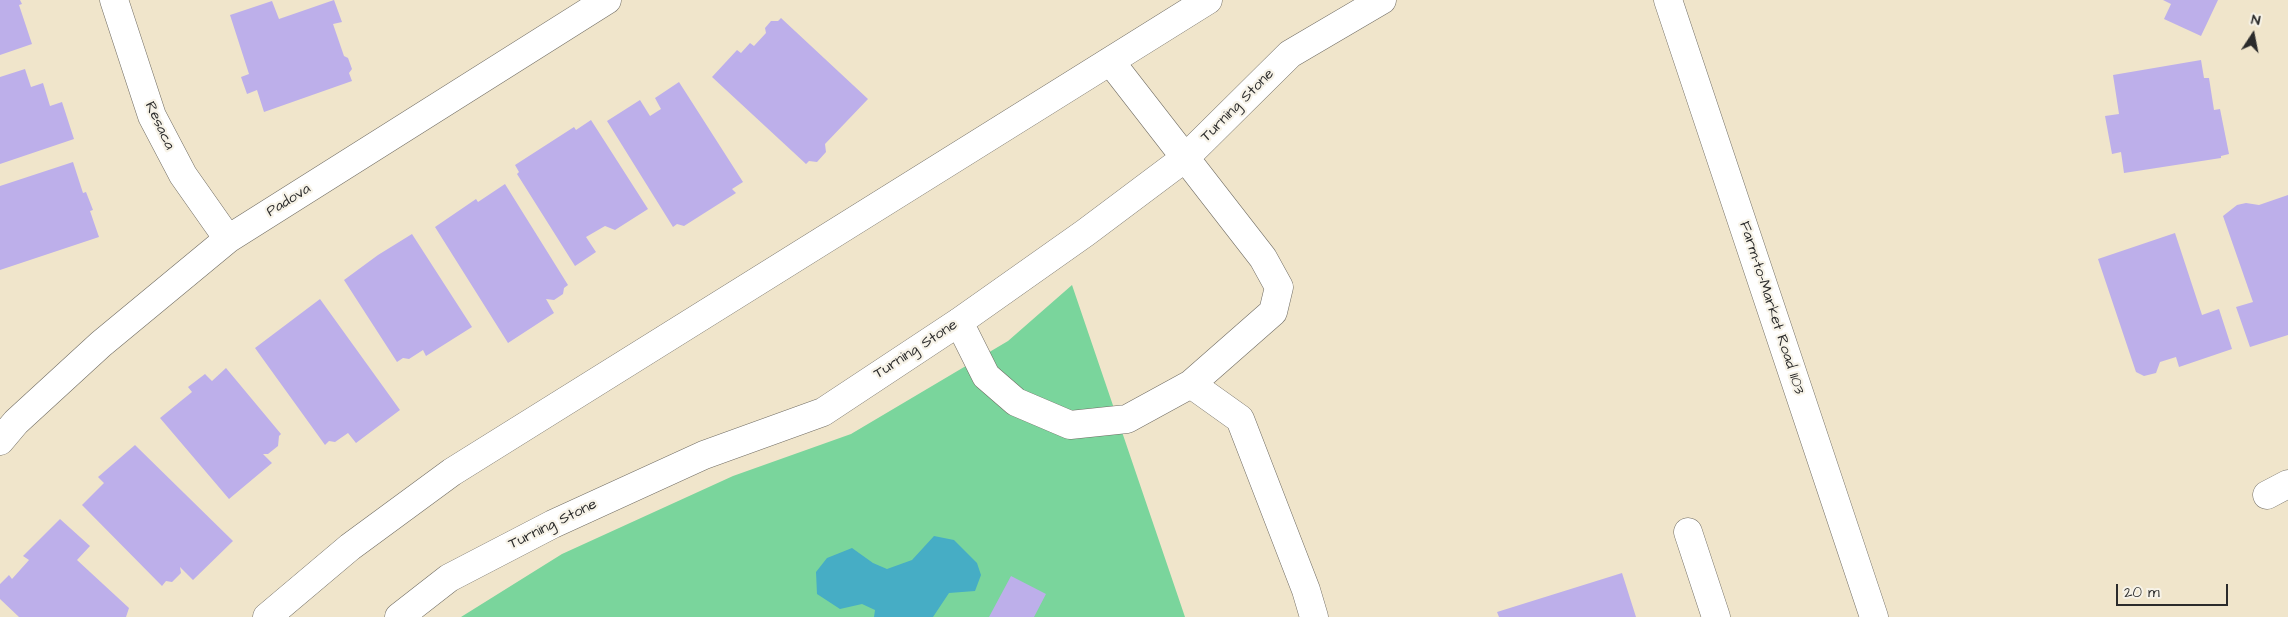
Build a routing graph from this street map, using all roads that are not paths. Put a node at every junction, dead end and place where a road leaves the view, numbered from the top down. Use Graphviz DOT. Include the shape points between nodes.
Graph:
graph roads {
  1 [pos="114,0"];
  2 [pos="607,0"];
  3 [pos="1208,0"];
  4 [pos="1382,0"];
  5 [pos="1668,0"];
  6 [pos="1110,61"];
  7 [pos="1185,158"];
  8 [pos="228,240"];
  9 [pos="959,322"];
  10 [pos="1190,384"];
  11 [pos="0,441"];
  12 [pos="1688,532"];
  13 [pos="267,617"];
  14 [pos="399,617"];
  15 [pos="1314,617"];
  16 [pos="1716,617"];
  17 [pos="1874,617"];
  1 -- 8 [label="street, Resaca" via="152,116 183,175"];
  2 -- 8 [label="street, Padova"];
  3 -- 6 [label="street"];
  4 -- 7 [label="street, Turning Stone" via="1290,54"];
  5 -- 17 [label="street, Farm-to-Market Road 1103"];
  6 -- 7 [label="street"];
  6 -- 13 [label="street" via="452,472 350,548"];
  7 -- 9 [label="street, Turning Stone"];
  7 -- 10 [label="street" via="1263,258 1279,287 1273,312"];
  8 -- 11 [label="street, Padova" via="101,344 16,422"];
  9 -- 10 [label="street" via="986,376 1016,402 1070,425 1127,419"];
  9 -- 14 [label="street, Turning Stone" via="823,412 704,455 553,524 449,578"];
  10 -- 15 [label="street" via="1240,419"];
  12 -- 16 [label="street"];
}
